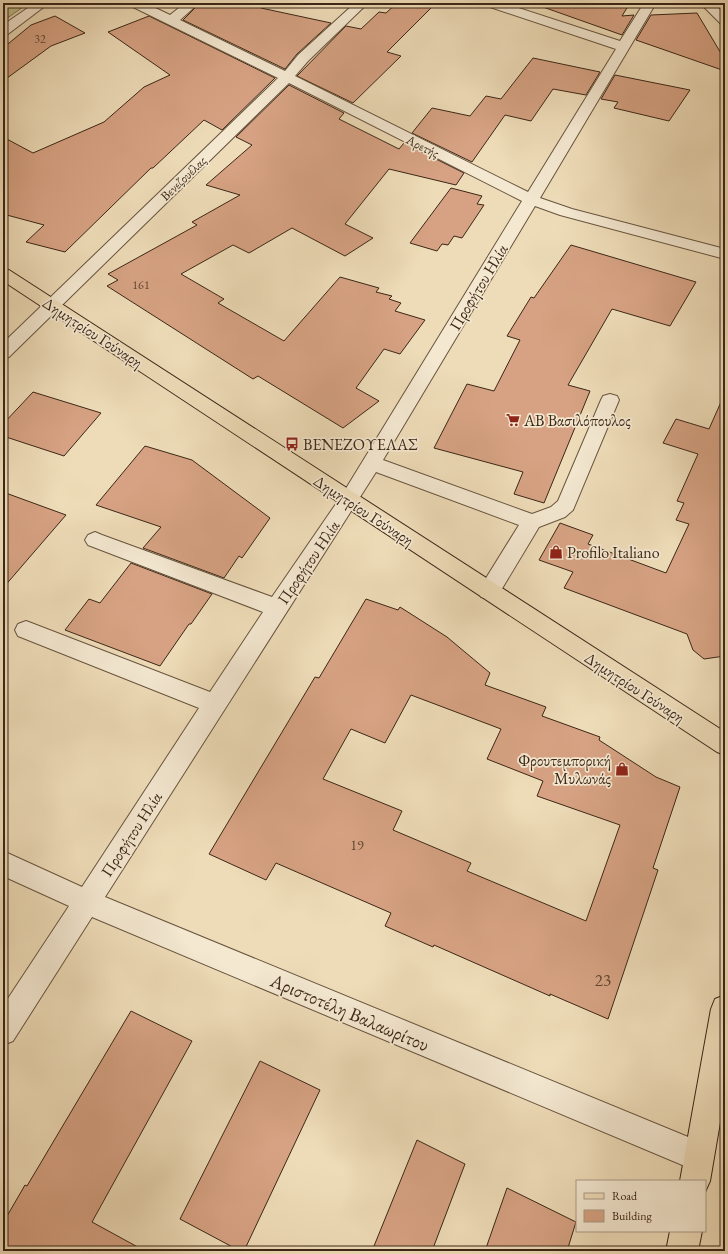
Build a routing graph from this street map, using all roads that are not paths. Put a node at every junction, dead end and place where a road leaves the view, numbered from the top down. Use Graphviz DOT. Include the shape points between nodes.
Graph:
graph roads {
  1 [pos="43,3"];
  2 [pos="135,3"];
  3 [pos="193,3"];
  4 [pos="362,3"];
  5 [pos="491,3"];
  6 [pos="650,3"];
  7 [pos="706,3"];
  8 [pos="172,20"];
  9 [pos="725,21"];
  10 [pos="3,32"];
  11 [pos="624,47"];
  12 [pos="287,76"];
  13 [pos="531,200"];
  14 [pos="725,254"];
  15 [pos="3,274"];
  16 [pos="52,306"];
  17 [pos="3,354"];
  18 [pos="610,400"];
  19 [pos="372,463"];
  20 [pos="349,500"];
  21 [pos="532,522"];
  22 [pos="95,540"];
  23 [pos="489,591"];
  24 [pos="277,608"];
  25 [pos="26,630"];
  26 [pos="215,704"];
  27 [pos="725,745"];
  28 [pos="3,863"];
  29 [pos="87,902"];
  30 [pos="725,1009"];
  31 [pos="3,1031"];
  32 [pos="697,1169"];
  33 [pos="686,1232"];
  34 [pos="682,1251"];
  1 -- 10 [label="street"];
  2 -- 8 [label="street, Αρετής"];
  3 -- 8 [label="street"];
  4 -- 12 [label="street, Βενεζουέλας"];
  5 -- 11 [label="street"];
  6 -- 11 [label="street, Προφήτου Ηλία"];
  7 -- 9 [label="street"];
  8 -- 12 [label="street, Αρετής"];
  11 -- 13 [label="street, Προφήτου Ηλία"];
  12 -- 13 [label="street, Αρετής"];
  12 -- 16 [label="street, Βενεζουέλας"];
  13 -- 14 [label="street, Αρετής" via="566,212"];
  13 -- 19 [label="street, Προφήτου Ηλία"];
  15 -- 16 [label="main road, Δημητρίου Γούναρη"];
  16 -- 17 [label="street, Βενεζουέλας"];
  16 -- 20 [label="main road, Δημητρίου Γούναρη"];
  18 -- 21 [label="street" via="566,505 558,512"];
  19 -- 20 [label="street, Προφήτου Ηλία"];
  19 -- 21 [label="street"];
  20 -- 23 [label="main road, Δημητρίου Γούναρη"];
  20 -- 24 [label="street, Προφήτου Ηλία"];
  21 -- 23 [label="street"];
  22 -- 24 [label="street"];
  23 -- 27 [label="main road, Δημητρίου Γούναρη"];
  24 -- 26 [label="street, Προφήτου Ηλία"];
  25 -- 26 [label="street"];
  26 -- 29 [label="street, Προφήτου Ηλία"];
  28 -- 29 [label="street, Αριστοτέλη Βαλαωρίτου"];
  29 -- 31 [label="street, Προφήτου Ηλία"];
  29 -- 32 [label="street, Αριστοτέλη Βαλαωρίτου"];
  30 -- 32 [label="main road"];
  33 -- 34 [label="main road"];
}
